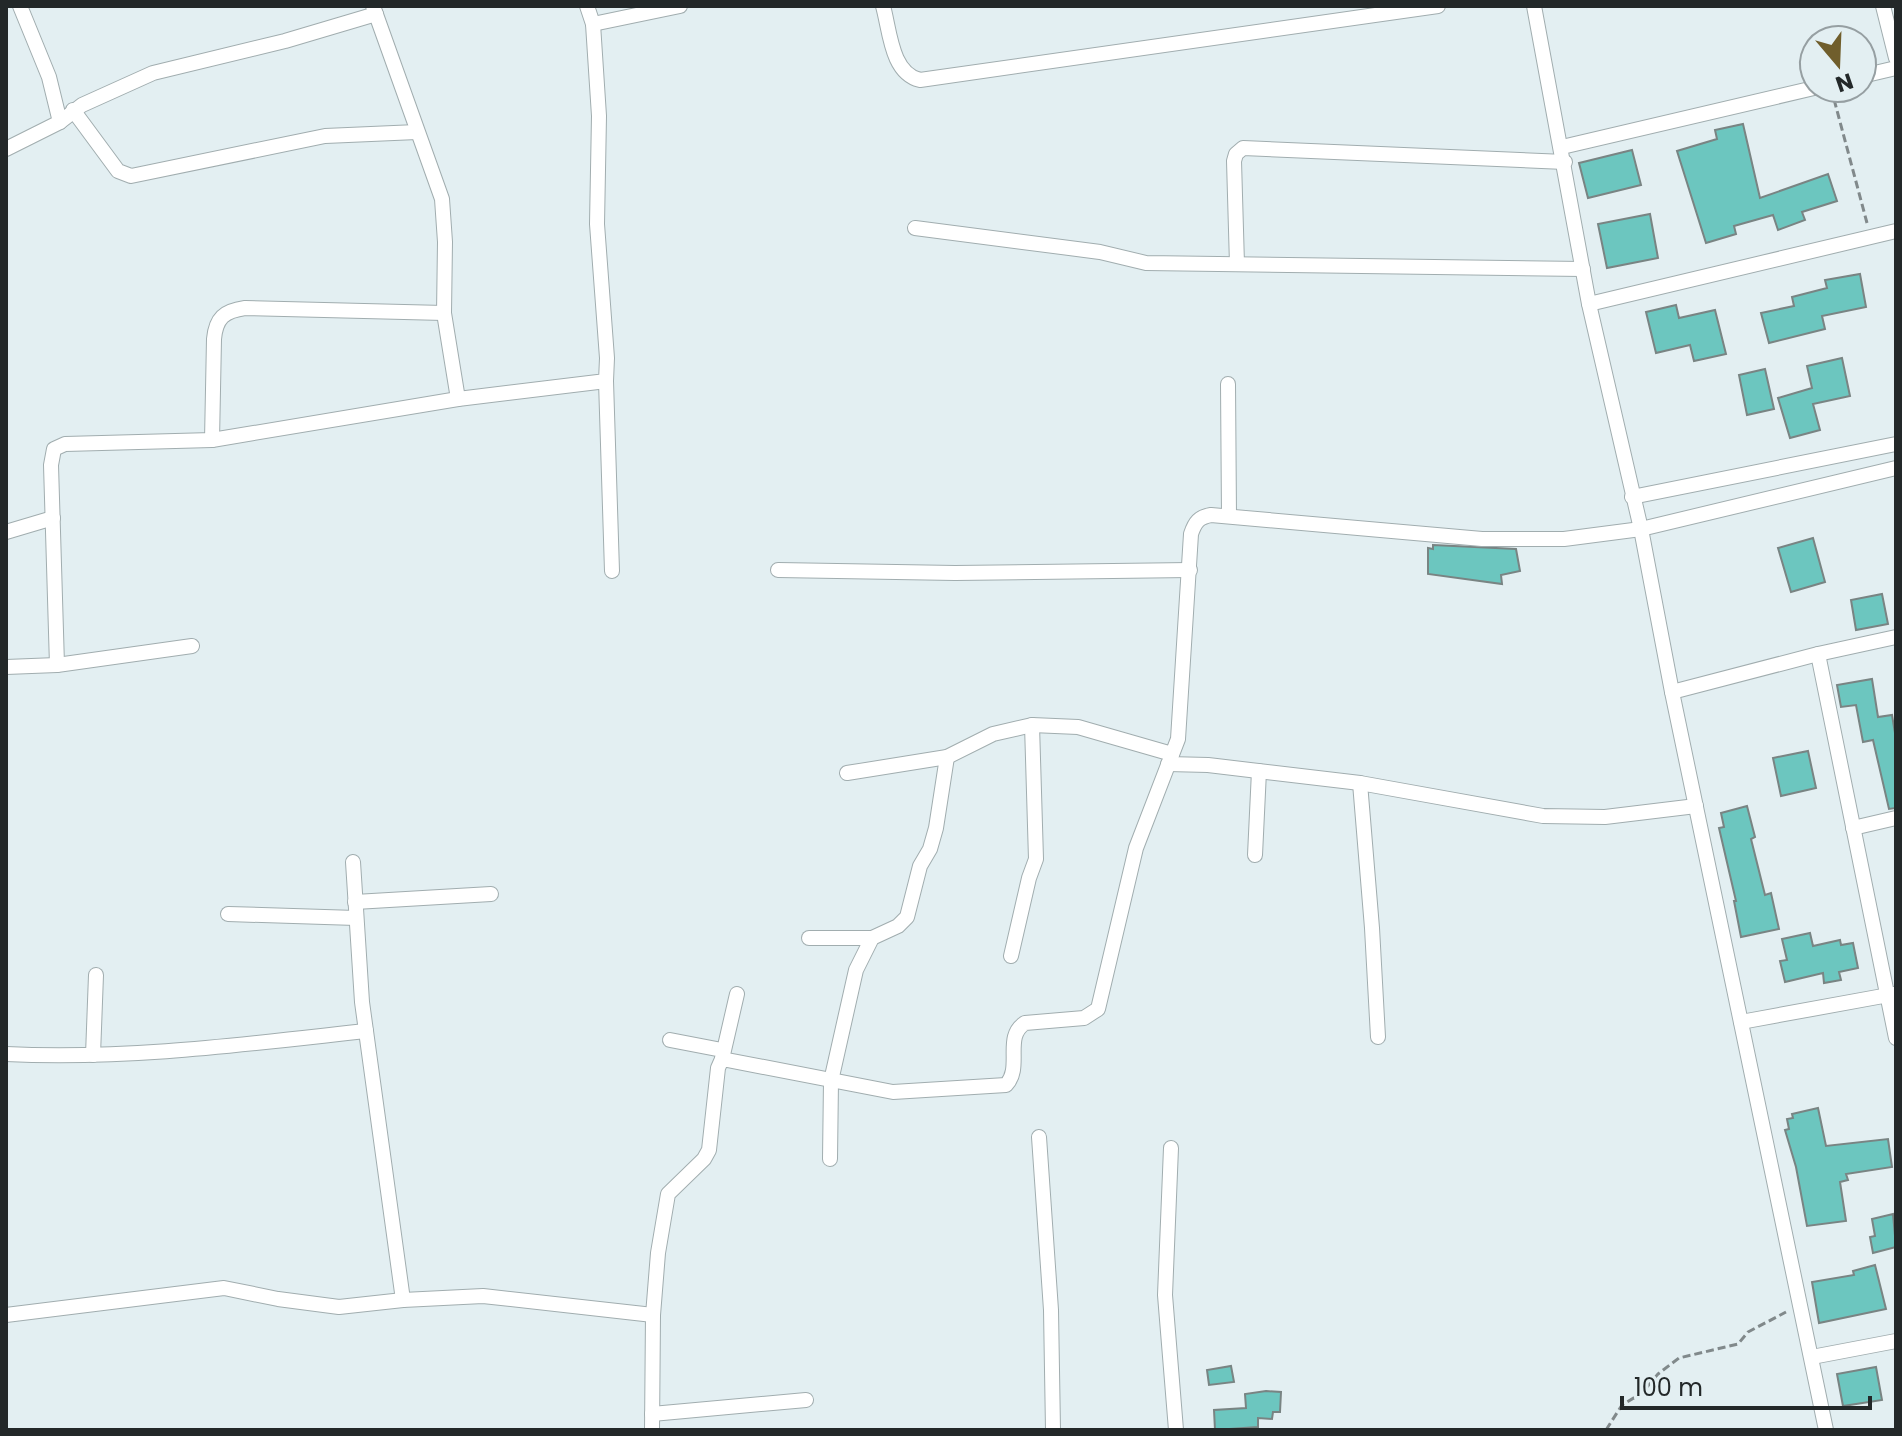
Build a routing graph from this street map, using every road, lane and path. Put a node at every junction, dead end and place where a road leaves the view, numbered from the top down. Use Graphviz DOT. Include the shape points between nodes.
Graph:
graph roads {
  1 [pos="20,6"];
  2 [pos="587,6"];
  3 [pos="680,6"];
  4 [pos="883,6"];
  5 [pos="1438,6"];
  6 [pos="1534,6"];
  7 [pos="1883,6"];
  8 [pos="375,10"];
  9 [pos="593,24"];
  10 [pos="1896,58"];
  11 [pos="1798,92"];
  12 [pos="1835,104"];
  13 [pos="73,110"];
  14 [pos="60,122"];
  15 [pos="417,132"];
  16 [pos="6,149"];
  17 [pos="1563,154"];
  18 [pos="915,228"];
  19 [pos="1896,231"];
  20 [pos="1871,237"];
  21 [pos="1237,264"];
  22 [pos="1583,269"];
  23 [pos="1589,304"];
  24 [pos="444,313"];
  25 [pos="606,381"];
  26 [pos="1228,384"];
  27 [pos="458,399"];
  28 [pos="212,440"];
  29 [pos="1896,444"];
  30 [pos="1896,468"];
  31 [pos="1632,497"];
  32 [pos="1229,516"];
  33 [pos="53,518"];
  34 [pos="1641,529"];
  35 [pos="6,532"];
  36 [pos="778,570"];
  37 [pos="1190,570"];
  38 [pos="612,571"];
  39 [pos="1896,637"];
  40 [pos="192,646"];
  41 [pos="1818,654"];
  42 [pos="57,665"];
  43 [pos="6,667"];
  44 [pos="1672,692"];
  45 [pos="1032,725"];
  46 [pos="947,757"];
  47 [pos="1170,759"];
  48 [pos="1259,771"];
  49 [pos="847,773"];
  50 [pos="1360,783"];
  51 [pos="1696,806"];
  52 [pos="1896,818"];
  53 [pos="1853,828"];
  54 [pos="1255,855"];
  55 [pos="353,862"];
  56 [pos="491,894"];
  57 [pos="355,902"];
  58 [pos="228,914"];
  59 [pos="356,918"];
  60 [pos="809,938"];
  61 [pos="872,938"];
  62 [pos="1011,956"];
  63 [pos="96,975"];
  64 [pos="737,994"];
  65 [pos="1891,995"];
  66 [pos="1741,1022"];
  67 [pos="366,1031"];
  68 [pos="1378,1037"];
  69 [pos="1896,1038"];
  70 [pos="670,1040"];
  71 [pos="6,1054"];
  72 [pos="722,1054"];
  73 [pos="93,1055"];
  74 [pos="831,1081"];
  75 [pos="1039,1137"];
  76 [pos="1171,1148"];
  77 [pos="830,1159"];
  78 [pos="403,1300"];
  79 [pos="1801,1306"];
  80 [pos="6,1315"];
  81 [pos="653,1315"];
  82 [pos="1896,1341"];
  83 [pos="1812,1357"];
  84 [pos="806,1400"];
  85 [pos="652,1414"];
  86 [pos="652,1430"];
  87 [pos="1053,1430"];
  88 [pos="1176,1430"];
  89 [pos="1606,1430"];
  90 [pos="1826,1430"];
  1 -- 14 [label="street" via="49,77"];
  2 -- 9 [label="street"];
  3 -- 9 [label="street"];
  4 -- 5 [label="street" via="898,65 920,80"];
  6 -- 17 [label="street"];
  7 -- 10 [label="street"];
  8 -- 13 [label="street" via="285,41 153,73"];
  8 -- 15 [label="street"];
  9 -- 25 [label="street"];
  11 -- 17 [label="street"];
  12 -- 20 [label="path"];
  13 -- 14 [label="street"];
  13 -- 15 [label="street" via="118,171 131,176 325,136"];
  14 -- 16 [label="street"];
  15 -- 24 [label="street" via="442,199"];
  17 -- 21 [label="street" via="1243,148 1234,161"];
  17 -- 22 [label="street"];
  18 -- 21 [label="street" via="1146,263"];
  19 -- 20 [label="street"];
  20 -- 23 [label="street"];
  21 -- 22 [label="street"];
  22 -- 23 [label="street"];
  23 -- 31 [label="street"];
  24 -- 27 [label="street"];
  24 -- 28 [label="street" via="245,308 220,316 214,339"];
  25 -- 27 [label="street"];
  25 -- 38 [label="street"];
  26 -- 32 [label="street"];
  27 -- 28 [label="street"];
  28 -- 33 [label="street" via="65,444 54,449"];
  29 -- 31 [label="street"];
  30 -- 34 [label="street"];
  31 -- 34 [label="street"];
  32 -- 34 [label="street" via="1482,539 1564,539"];
  32 -- 37 [label="street" via="1211,515 1195,523"];
  33 -- 35 [label="street"];
  33 -- 42 [label="street"];
  34 -- 44 [label="street"];
  36 -- 37 [label="street"];
  37 -- 47 [label="street" via="1181,717"];
  39 -- 41 [label="street"];
  40 -- 42 [label="street"];
  41 -- 44 [label="street"];
  41 -- 53 [label="street"];
  42 -- 43 [label="street"];
  44 -- 51 [label="street"];
  45 -- 46 [label="street" via="993,734"];
  45 -- 47 [label="street" via="1078,727"];
  45 -- 62 [label="street" via="1036,859"];
  46 -- 49 [label="street"];
  46 -- 61 [label="street" via="936,828 907,917"];
  47 -- 48 [label="street"];
  47 -- 74 [label="street" via="1136,848 1098,1009 1084,1018 1020,1026 1014,1034 1014,1074 1006,1085 893,1092"];
  48 -- 50 [label="street"];
  48 -- 54 [label="street"];
  50 -- 51 [label="street" via="1543,816 1605,817"];
  50 -- 68 [label="street"];
  51 -- 66 [label="street"];
  52 -- 53 [label="street"];
  53 -- 65 [label="street"];
  55 -- 57 [label="street"];
  56 -- 57 [label="street"];
  57 -- 59 [label="street"];
  58 -- 59 [label="street"];
  59 -- 67 [label="street"];
  60 -- 61 [label="street"];
  61 -- 74 [label="street" via="856,970"];
  63 -- 73 [label="street"];
  64 -- 72 [label="street"];
  65 -- 66 [label="street"];
  65 -- 69 [label="street"];
  66 -- 79 [label="street"];
  67 -- 73 [label="street"];
  67 -- 78 [label="street"];
  70 -- 72 [label="street"];
  71 -- 73 [label="street"];
  72 -- 74 [label="street"];
  72 -- 81 [label="street" via="709,1150 668,1194"];
  74 -- 77 [label="street"];
  75 -- 87 [label="street"];
  76 -- 88 [label="street" via="1165,1295"];
  78 -- 80 [label="street" via="339,1307 224,1288"];
  78 -- 81 [label="street" via="483,1296"];
  79 -- 83 [label="street"];
  79 -- 89 [label="path" via="1748,1332 1738,1344 1679,1358 1622,1405"];
  81 -- 85 [label="street"];
  82 -- 83 [label="street"];
  83 -- 90 [label="street"];
  84 -- 85 [label="street"];
  85 -- 86 [label="street"];
}
